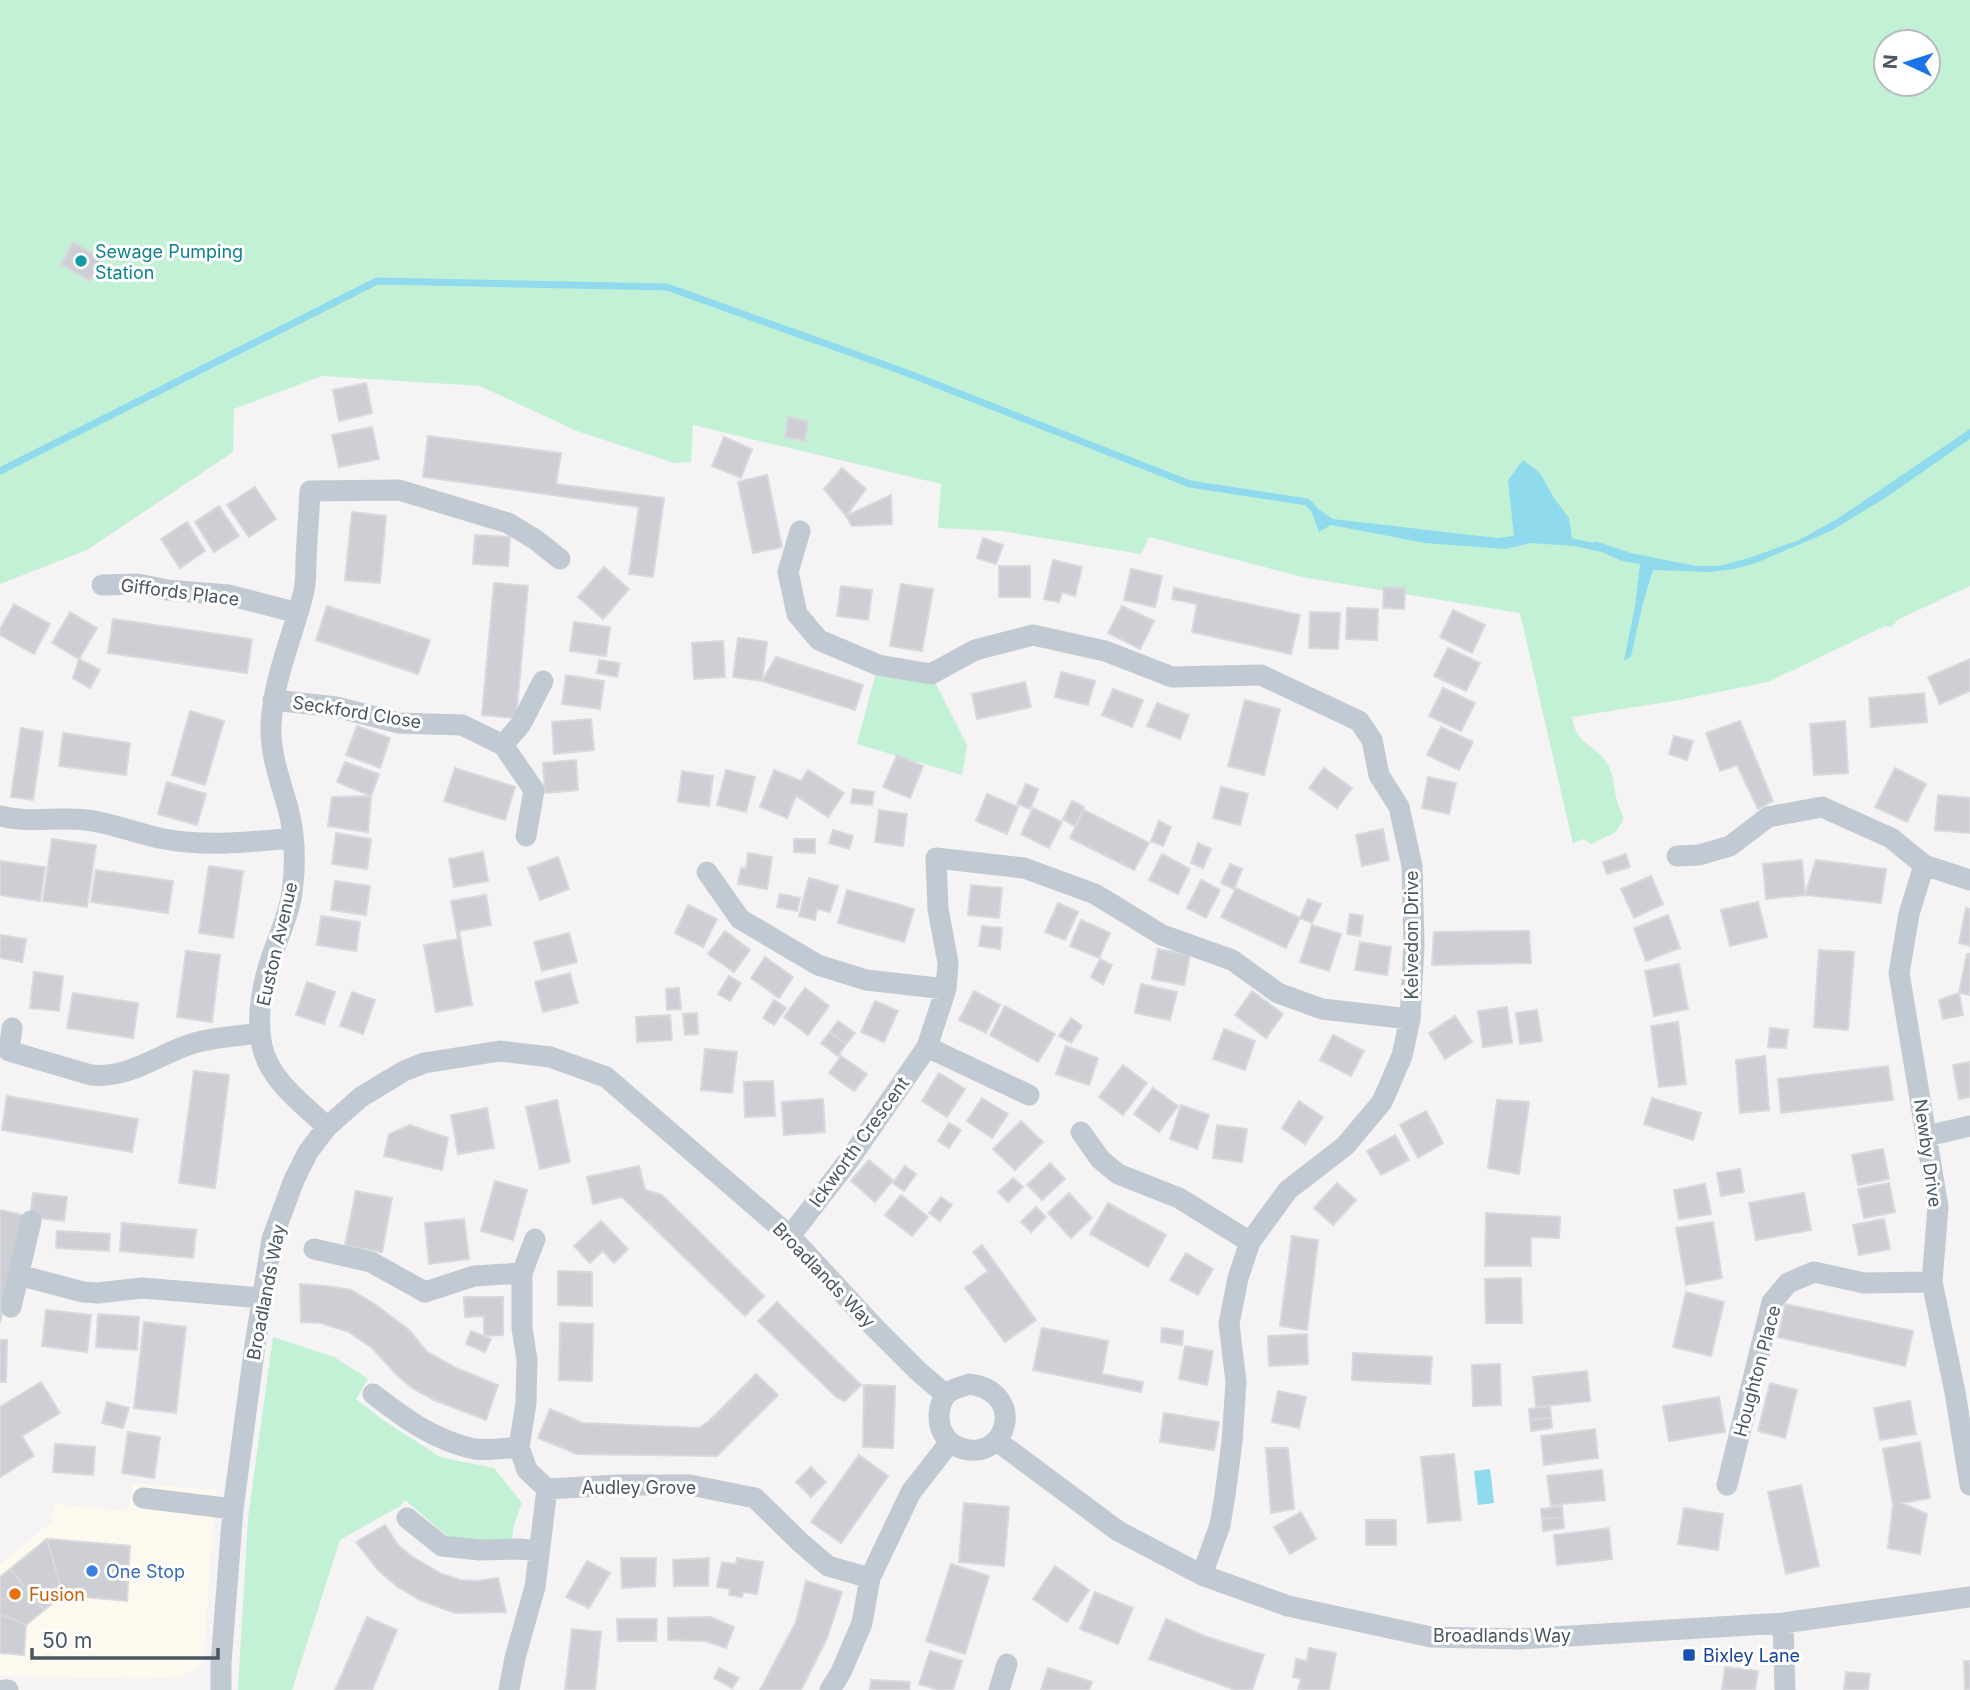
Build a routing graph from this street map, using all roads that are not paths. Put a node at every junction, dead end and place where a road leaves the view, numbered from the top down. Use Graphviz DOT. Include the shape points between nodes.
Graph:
graph roads {
  1 [pos="800,531"];
  2 [pos="560,559"];
  3 [pos="102,584"];
  4 [pos="298,613"];
  5 [pos="543,681"];
  6 [pos="273,700"];
  7 [pos="503,745"];
  8 [pos="0,816"];
  9 [pos="526,836"];
  10 [pos="293,838"];
  11 [pos="1677,856"];
  12 [pos="1924,865"];
  13 [pos="707,872"];
  14 [pos="1970,880"];
  15 [pos="946,989"];
  16 [pos="1410,1019"];
  17 [pos="12,1028"];
  18 [pos="260,1033"];
  19 [pos="928,1047"];
  20 [pos="5,1053"];
  21 [pos="1029,1095"];
  22 [pos="1970,1126"];
  23 [pos="327,1127"];
  24 [pos="1080,1132"];
  25 [pos="1927,1136"];
  26 [pos="31,1221"];
  27 [pos="790,1236"];
  28 [pos="536,1239"];
  29 [pos="1250,1242"];
  30 [pos="314,1249"];
  31 [pos="522,1273"];
  32 [pos="19,1275"];
  33 [pos="1932,1282"];
  34 [pos="263,1298"];
  35 [pos="11,1307"];
  36 [pos="1963,1391"];
  37 [pos="373,1394"];
  38 [pos="946,1395"];
  39 [pos="997,1441"];
  40 [pos="950,1442"];
  41 [pos="519,1447"];
  42 [pos="1727,1485"];
  43 [pos="1970,1485"];
  44 [pos="547,1489"];
  45 [pos="143,1499"];
  46 [pos="233,1509"];
  47 [pos="407,1518"];
  48 [pos="539,1551"];
  49 [pos="1202,1575"];
  50 [pos="870,1578"];
  51 [pos="1970,1597"];
  52 [pos="1783,1623"];
  53 [pos="1007,1664"];
  54 [pos="220,1690"];
  55 [pos="509,1690"];
  56 [pos="830,1690"];
  57 [pos="999,1690"];
  58 [pos="1785,1690"];
  1 -- 16 [label="street, Kelvedon Drive" via="788,572 797,614 819,640 878,665 931,674 975,650 1033,635 1105,651 1172,677 1261,676 1359,721 1372,740 1379,775 1399,807 1412,866"];
  2 -- 4 [label="street, Euston Avenue" via="508,523 399,490 310,491 305,589"];
  3 -- 4 [label="street, Giffords Place" via="228,595"];
  4 -- 6 [label="street, Euston Avenue"];
  5 -- 7 [label="street" via="521,724"];
  6 -- 7 [label="street, Seckford Close" via="336,707 399,723 463,725"];
  6 -- 10 [label="street, Euston Avenue" via="274,755"];
  7 -- 9 [label="street, Seckford Close" via="534,790"];
  8 -- 10 [label="street" via="30,821 87,820 195,844"];
  10 -- 18 [label="street, Euston Avenue" via="292,894 266,976"];
  11 -- 12 [label="street" via="1730,846 1768,817 1822,807 1891,838"];
  12 -- 14 [label="street"];
  12 -- 25 [label="street, Newby Drive" via="1909,914 1899,973"];
  13 -- 15 [label="street" via="740,919 818,965 866,980"];
  15 -- 16 [label="street, Ickworth Crescent" via="948,963 938,909 936,858 1024,868 1095,894 1162,935 1232,960 1278,993 1322,1009"];
  15 -- 19 [label="street, Ickworth Crescent"];
  16 -- 29 [label="street, Kelvedon Drive" via="1402,1056 1382,1102 1345,1146 1288,1190"];
  17 -- 20 [label="street"];
  18 -- 20 [label="street" via="195,1042 136,1069 105,1076"];
  18 -- 23 [label="street, Euston Avenue" via="279,1082"];
  19 -- 21 [label="street"];
  19 -- 27 [label="street, Ickworth Crescent"];
  22 -- 25 [label="street"];
  23 -- 27 [label="street, Broadlands Way" via="371,1090 424,1063 500,1051 550,1056 606,1077"];
  23 -- 34 [label="street, Broadlands Way" via="294,1180 272,1239"];
  24 -- 29 [label="street" via="1118,1174 1179,1198"];
  25 -- 33 [label="street, Newby Drive" via="1938,1207"];
  26 -- 32 [label="street"];
  27 -- 38 [label="street, Broadlands Way" via="876,1329"];
  28 -- 31 [label="street"];
  29 -- 49 [label="street, Kelvedon Drive" via="1229,1324 1236,1382 1223,1506"];
  30 -- 31 [label="street" via="371,1262 425,1292 474,1276"];
  31 -- 41 [label="street" via="527,1360"];
  32 -- 34 [label="street" via="83,1292 142,1288"];
  32 -- 35 [label="street"];
  33 -- 36 [label="street, Newby Drive"];
  33 -- 42 [label="street, Houghton Place" via="1864,1283 1814,1272 1788,1283 1772,1302"];
  34 -- 46 [label="street, Broadlands Way"];
  36 -- 43 [label="street, Newby Drive"];
  37 -- 41 [label="street" via="439,1438 477,1450"];
  38 -- 39 [label="street" via="969,1384 993,1392 1005,1415"];
  38 -- 40 [label="street" via="939,1420"];
  39 -- 40 [label="street" via="974,1451"];
  39 -- 49 [label="street, Broadlands Way" via="1118,1531"];
  40 -- 50 [label="street" via="911,1492"];
  41 -- 44 [label="street" via="527,1470"];
  44 -- 48 [label="street"];
  44 -- 50 [label="street, Audley Grove" via="690,1485 755,1498 828,1566"];
  45 -- 46 [label="street"];
  46 -- 54 [label="street, Broadlands Way"];
  47 -- 48 [label="street" via="442,1546"];
  48 -- 55 [label="street" via="535,1587"];
  49 -- 52 [label="street, Broadlands Way" via="1288,1606 1431,1637 1520,1639"];
  50 -- 56 [label="street" via="862,1623"];
  51 -- 52 [label="street, Broadlands Way"];
  52 -- 58 [label="street"];
  53 -- 57 [label="street"];
}
